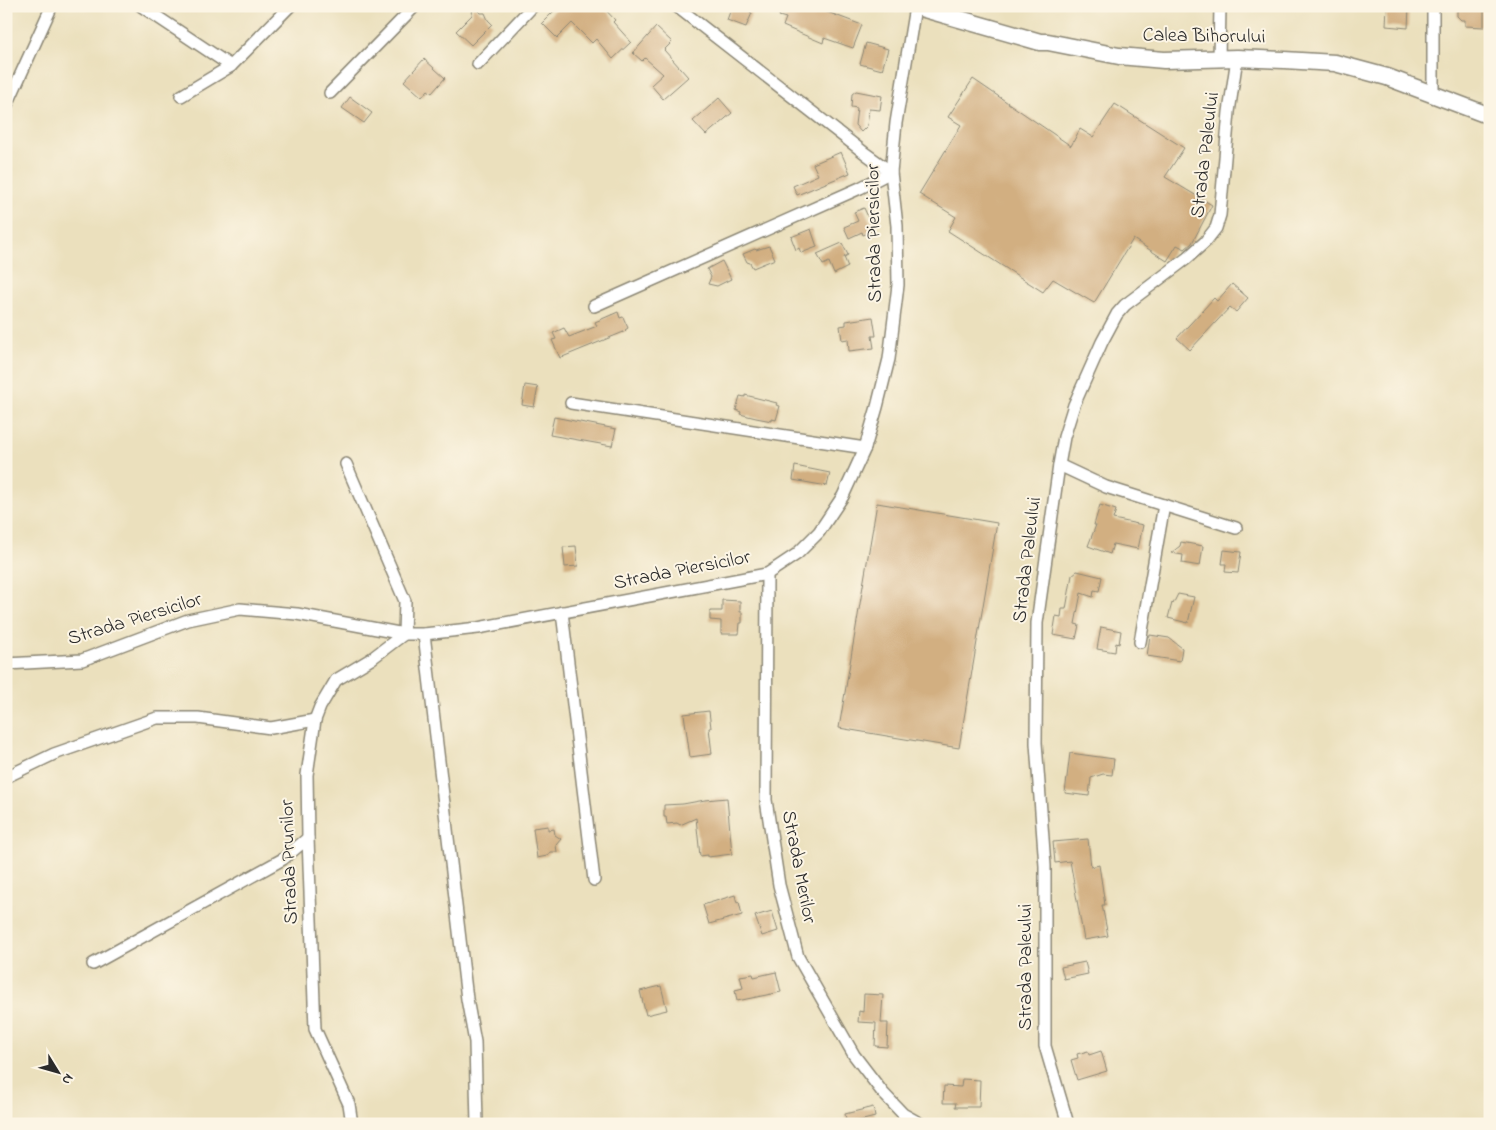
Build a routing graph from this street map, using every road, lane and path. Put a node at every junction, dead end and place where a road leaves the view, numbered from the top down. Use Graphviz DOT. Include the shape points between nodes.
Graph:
graph roads {
  1 [pos="50,6"];
  2 [pos="141,6"];
  3 [pos="290,6"];
  4 [pos="415,6"];
  5 [pos="532,6"];
  6 [pos="676,6"];
  7 [pos="915,6"];
  8 [pos="1220,6"];
  9 [pos="1433,6"];
  10 [pos="1237,58"];
  11 [pos="1220,59"];
  12 [pos="478,64"];
  13 [pos="231,66"];
  14 [pos="330,93"];
  15 [pos="1433,94"];
  16 [pos="181,96"];
  17 [pos="6,107"];
  18 [pos="1490,116"];
  19 [pos="891,172"];
  20 [pos="594,306"];
  21 [pos="571,403"];
  22 [pos="865,448"];
  23 [pos="346,464"];
  24 [pos="1059,465"];
  25 [pos="1164,506"];
  26 [pos="1236,528"];
  27 [pos="767,574"];
  28 [pos="562,612"];
  29 [pos="404,634"];
  30 [pos="424,634"];
  31 [pos="1140,642"];
  32 [pos="6,664"];
  33 [pos="316,720"];
  34 [pos="6,777"];
  35 [pos="308,838"];
  36 [pos="594,880"];
  37 [pos="93,964"];
  38 [pos="352,1124"];
  39 [pos="478,1124"];
  40 [pos="921,1124"];
  41 [pos="1068,1124"];
  1 -- 17 [label="street"];
  2 -- 13 [label="street"];
  3 -- 13 [label="street"];
  4 -- 14 [label="street"];
  5 -- 12 [label="street"];
  6 -- 19 [label="street"];
  7 -- 11 [label="main road, Calea Bihorului" via="1040,42 1119,56 1164,60"];
  7 -- 19 [label="street, Strada Piersicilor"];
  8 -- 11 [label="street"];
  9 -- 15 [label="street"];
  10 -- 11 [label="main road, Calea Bihorului"];
  10 -- 15 [label="main road, Calea Bihorului" via="1335,63"];
  10 -- 24 [label="street, Strada Paleului" via="1216,228 1186,259 1117,314 1074,405"];
  13 -- 16 [label="street"];
  15 -- 18 [label="main road, Calea Bihorului"];
  19 -- 20 [label="street"];
  19 -- 22 [label="street, Strada Piersicilor" via="898,226 898,285 889,359"];
  21 -- 22 [label="street"];
  22 -- 27 [label="street, Strada Piersicilor" via="843,496 819,532 797,554"];
  23 -- 29 [label="street" via="405,601"];
  24 -- 25 [label="street" via="1106,487"];
  24 -- 41 [label="street, Strada Paleului" via="1037,623 1036,743 1045,866 1045,1046"];
  25 -- 26 [label="street"];
  25 -- 31 [label="street"];
  27 -- 28 [label="street, Strada Piersicilor"];
  27 -- 40 [label="street, Strada Merilor" via="766,800 779,885 798,957 854,1055 883,1094 903,1114"];
  28 -- 30 [label="street, Strada Piersicilor" via="478,628"];
  28 -- 36 [label="street"];
  29 -- 30 [label="street, Strada Piersicilor"];
  29 -- 32 [label="street, Strada Piersicilor" via="297,614 240,609 188,620 82,660"];
  29 -- 33 [label="street, Strada Prunilor" via="336,680"];
  30 -- 39 [label="street" via="467,999 475,1042"];
  33 -- 34 [label="street" via="271,728 198,718 157,718 54,754"];
  33 -- 35 [label="street, Strada Prunilor" via="307,775"];
  35 -- 37 [label="street" via="283,859"];
  35 -- 38 [label="street, Strada Prunilor" via="316,1029 349,1104"];
}
